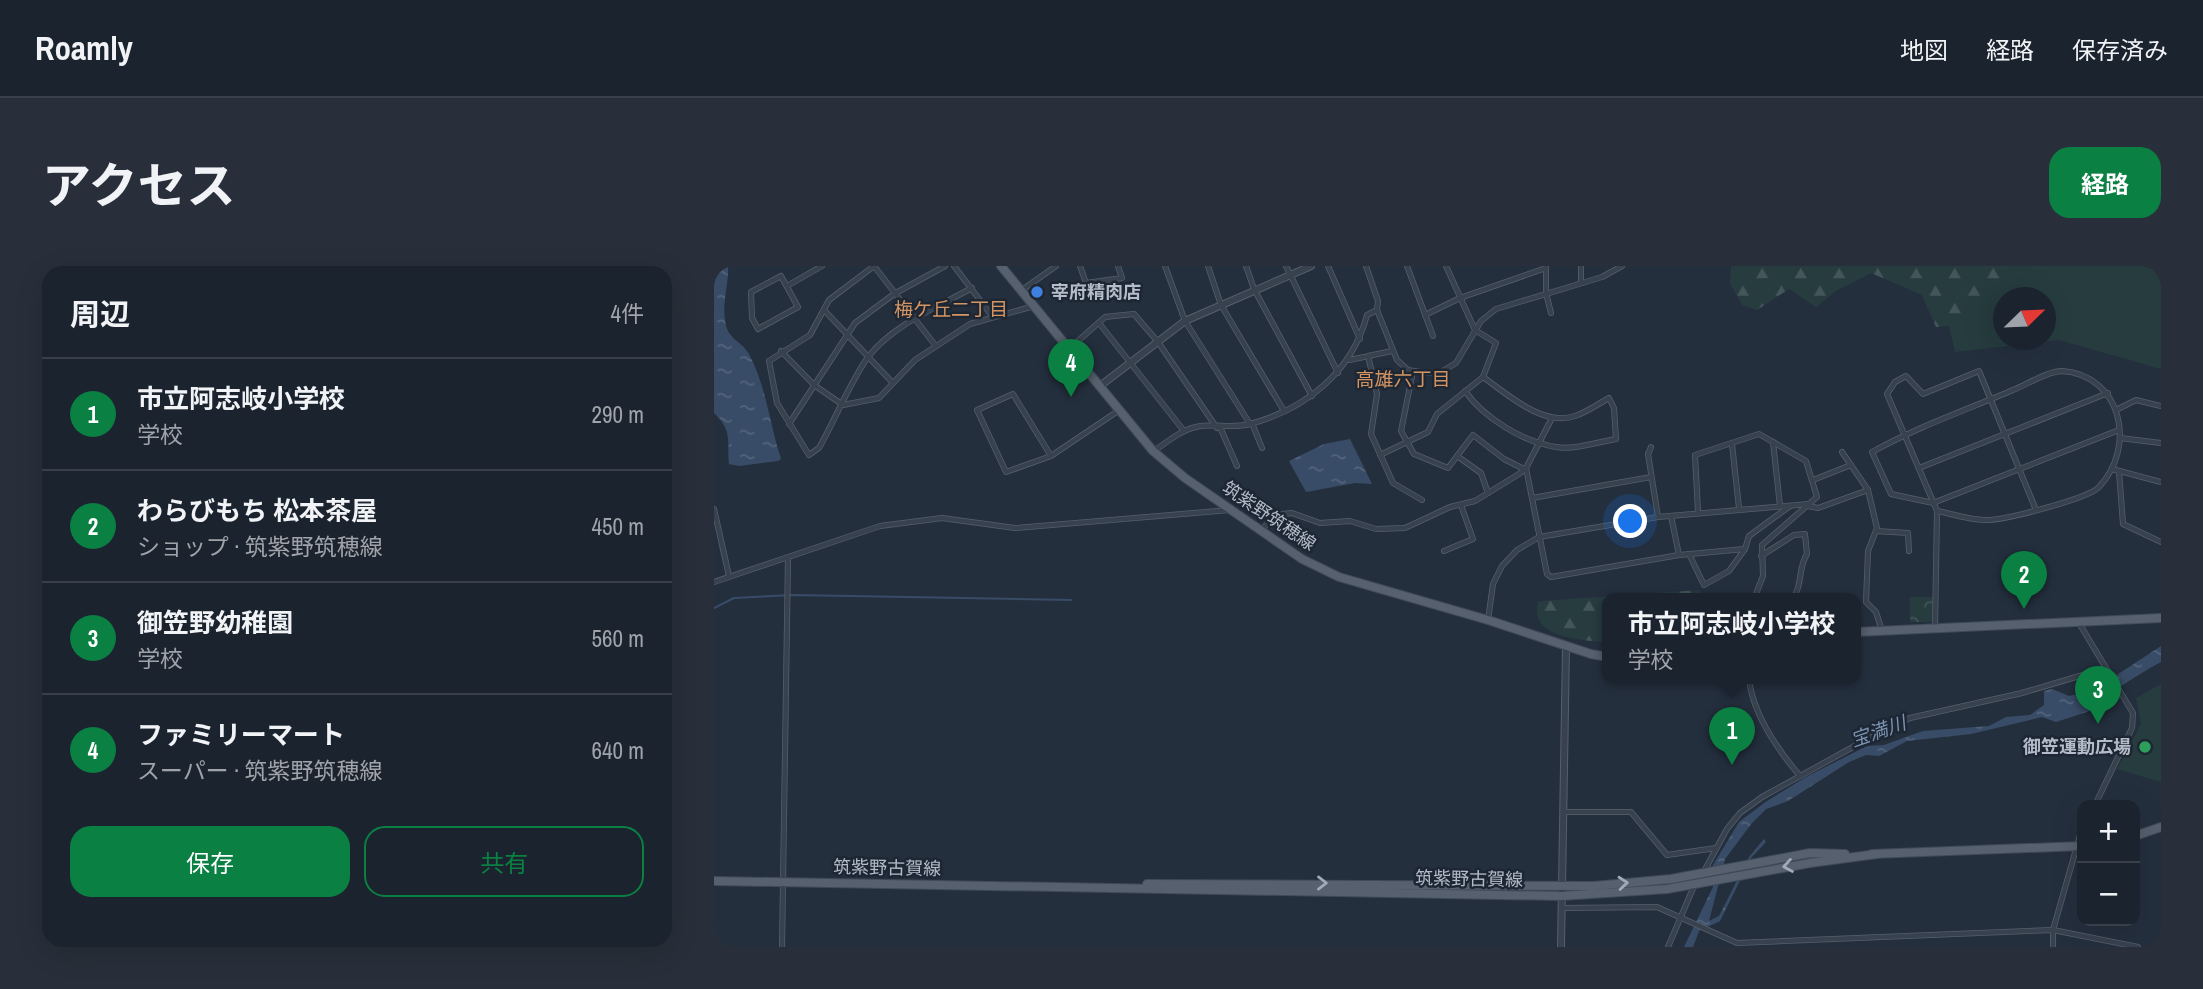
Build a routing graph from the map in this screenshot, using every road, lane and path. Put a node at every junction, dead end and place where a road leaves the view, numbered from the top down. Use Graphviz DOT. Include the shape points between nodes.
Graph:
graph roads {
  1 [pos="822,266"];
  2 [pos="874,266"];
  3 [pos="945,266"];
  4 [pos="954,266"];
  5 [pos="1001,266"];
  6 [pos="1056,266"];
  7 [pos="1080,266"];
  8 [pos="1118,266"];
  9 [pos="1166,266"];
  10 [pos="1208,266"];
  11 [pos="1247,266"];
  12 [pos="1311,266"];
  13 [pos="1328,266"];
  14 [pos="1366,266"];
  15 [pos="1407,266"];
  16 [pos="1446,266"];
  17 [pos="1581,266"];
  18 [pos="1622,266"];
  19 [pos="1546,267"];
  20 [pos="814,268"];
  21 [pos="1610,268"];
  22 [pos="1287,270"];
  23 [pos="1581,283"];
  24 [pos="787,286"];
  25 [pos="972,288"];
  26 [pos="1254,289"];
  27 [pos="1022,291"];
  28 [pos="1546,293"];
  29 [pos="894,294"];
  30 [pos="1460,298"];
  31 [pos="1221,305"];
  32 [pos="1034,306"];
  33 [pos="824,310"];
  34 [pos="1377,310"];
  35 [pos="1551,313"];
  36 [pos="1424,315"];
  37 [pos="992,316"];
  38 [pos="915,319"];
  39 [pos="1185,321"];
  40 [pos="1099,323"];
  41 [pos="1475,330"];
  42 [pos="846,332"];
  43 [pos="1433,336"];
  44 [pos="1361,341"];
  45 [pos="1158,342"];
  46 [pos="935,345"];
  47 [pos="1069,348"];
  48 [pos="781,351"];
  49 [pos="1392,351"];
  50 [pos="869,357"];
  51 [pos="1364,357"];
  52 [pos="1349,360"];
  53 [pos="1132,362"];
  54 [pos="1413,372"];
  55 [pos="1338,373"];
  56 [pos="1483,377"];
  57 [pos="892,382"];
  58 [pos="814,385"];
  59 [pos="1100,386"];
  60 [pos="1465,391"];
  61 [pos="2108,393"];
  62 [pos="1312,396"];
  63 [pos="1990,400"];
  64 [pos="844,405"];
  65 [pos="2161,407"];
  66 [pos="1119,410"];
  67 [pos="2116,410"];
  68 [pos="1284,411"];
  69 [pos="1552,418"];
  70 [pos="789,424"];
  71 [pos="1251,424"];
  72 [pos="1219,428"];
  73 [pos="2119,429"];
  74 [pos="1184,431"];
  75 [pos="2004,433"];
  76 [pos="1904,434"];
  77 [pos="2120,438"];
  78 [pos="1773,441"];
  79 [pos="1540,442"];
  80 [pos="2161,443"];
  81 [pos="1406,444"];
  82 [pos="1732,444"];
  83 [pos="1651,447"];
  84 [pos="1262,448"];
  85 [pos="1153,451"];
  86 [pos="1842,452"];
  87 [pos="1380,455"];
  88 [pos="1051,456"];
  89 [pos="1457,456"];
  90 [pos="1851,465"];
  91 [pos="1237,466"];
  92 [pos="1525,468"];
  93 [pos="1919,468"];
  94 [pos="2019,468"];
  95 [pos="2112,468"];
  96 [pos="2119,471"];
  97 [pos="1651,477"];
  98 [pos="1813,480"];
  99 [pos="2161,482"];
  100 [pos="1868,490"];
  101 [pos="1488,493"];
  102 [pos="1532,498"];
  103 [pos="1422,500"];
  104 [pos="1933,503"];
  105 [pos="1461,505"];
  106 [pos="1792,505"];
  107 [pos="1808,505"];
  108 [pos="1780,506"];
  109 [pos="1739,508"];
  110 [pos="714,509"];
  111 [pos="1230,510"];
  112 [pos="2036,510"];
  113 [pos="1937,511"];
  114 [pos="1698,512"];
  115 [pos="1671,516"];
  116 [pos="1658,517"];
  117 [pos="715,522"];
  118 [pos="1262,531"];
  119 [pos="1876,531"];
  120 [pos="1539,537"];
  121 [pos="2161,542"];
  122 [pos="1745,549"];
  123 [pos="1444,551"];
  124 [pos="1909,551"];
  125 [pos="1689,554"];
  126 [pos="1679,555"];
  127 [pos="1760,556"];
  128 [pos="788,558"];
  129 [pos="729,576"];
  130 [pos="714,582"];
  131 [pos="1756,593"];
  132 [pos="1796,593"];
  133 [pos="2161,618"];
  134 [pos="1488,620"];
  135 [pos="2079,623"];
  136 [pos="1935,629"];
  137 [pos="1861,632"];
  138 [pos="1882,632"];
  139 [pos="1566,647"];
  140 [pos="1602,656"];
  141 [pos="2107,670"];
  142 [pos="1750,684"];
  143 [pos="1800,776"];
  144 [pos="2097,800"];
  145 [pos="1562,812"];
  146 [pos="2161,827"];
  147 [pos="2140,834"];
  148 [pos="2077,847"];
  149 [pos="1716,848"];
  150 [pos="2077,850"];
  151 [pos="1707,875"];
  152 [pos="714,881"];
  153 [pos="782,881"];
  154 [pos="1695,885"];
  155 [pos="1561,891"];
  156 [pos="1561,908"];
  157 [pos="1683,919"];
  158 [pos="2053,930"];
  159 [pos="782,947"];
  160 [pos="1561,947"];
  161 [pos="1668,947"];
  162 [pos="2053,947"];
  163 [pos="2138,947"];
  1 -- 20 [label="street"];
  2 -- 29 [label="street"];
  2 -- 33 [label="street" via="829,300"];
  3 -- 29 [label="street"];
  4 -- 25 [label="street"];
  5 -- 27 [label="main road, 筑紫野筑穂線"];
  6 -- 27 [label="street"];
  7 -- 8 [label="street" via="1086,283 1122,278"];
  9 -- 39 [label="street"];
  10 -- 31 [label="street"];
  11 -- 26 [label="street"];
  12 -- 22 [label="street"];
  13 -- 44 [label="street"];
  14 -- 34 [label="street"];
  15 -- 36 [label="street"];
  16 -- 30 [label="street"];
  17 -- 23 [label="street"];
  18 -- 21 [label="street"];
  19 -- 28 [label="street"];
  19 -- 30 [label="street"];
  20 -- 24 [label="street"];
  21 -- 23 [label="street" via="1602,277"];
  22 -- 26 [label="street"];
  22 -- 55 [label="street"];
  23 -- 28 [label="street"];
  24 -- 24 [label="street" via="781,276 751,292 752,318 758,329 798,307"];
  25 -- 37 [label="street"];
  25 -- 38 [label="street"];
  26 -- 31 [label="street"];
  26 -- 62 [label="street"];
  27 -- 32 [label="main road, 筑紫野筑穂線"];
  28 -- 35 [label="street"];
  28 -- 41 [label="street" via="1496,309"];
  29 -- 38 [label="street"];
  29 -- 42 [label="street"];
  30 -- 36 [label="street"];
  30 -- 41 [label="street"];
  31 -- 39 [label="street"];
  31 -- 68 [label="street"];
  32 -- 37 [label="street"];
  32 -- 47 [label="main road, 筑紫野筑穂線"];
  33 -- 42 [label="street"];
  33 -- 48 [label="street" via="810,335"];
  34 -- 44 [label="street" via="1367,316"];
  34 -- 49 [label="street"];
  36 -- 43 [label="street"];
  37 -- 46 [label="street"];
  38 -- 46 [label="street"];
  38 -- 50 [label="street"];
  39 -- 45 [label="street"];
  39 -- 71 [label="street"];
  40 -- 45 [label="street" via="1105,317 1134,314"];
  40 -- 47 [label="street"];
  40 -- 53 [label="street"];
  41 -- 54 [label="street" via="1456,363 1431,373"];
  41 -- 56 [label="street" via="1496,343"];
  42 -- 50 [label="street"];
  42 -- 58 [label="street"];
  44 -- 52 [label="street"];
  45 -- 53 [label="street"];
  45 -- 72 [label="street"];
  46 -- 57 [label="street"];
  47 -- 59 [label="main road, 筑紫野筑穂線"];
  48 -- 58 [label="street"];
  48 -- 70 [label="street" via="769,361 777,403"];
  49 -- 54 [label="street" via="1400,364"];
  49 -- 87 [label="street" via="1368,356 1377,394 1371,434"];
  50 -- 57 [label="street"];
  50 -- 64 [label="street"];
  51 -- 52 [label="street"];
  52 -- 55 [label="street"];
  53 -- 59 [label="street"];
  53 -- 74 [label="street"];
  54 -- 81 [label="street" via="1401,431"];
  55 -- 62 [label="street"];
  56 -- 60 [label="street"];
  56 -- 69 [label="street" via="1514,400"];
  57 -- 64 [label="street" via="879,398"];
  58 -- 64 [label="street"];
  58 -- 70 [label="street"];
  59 -- 66 [label="main road, 筑紫野筑穂線"];
  60 -- 79 [label="street" via="1476,406 1503,425"];
  60 -- 81 [label="street" via="1437,414 1428,432"];
  61 -- 63 [label="street" via="2095,380 2060,371"];
  61 -- 67 [label="street"];
  61 -- 75 [label="street"];
  62 -- 68 [label="street"];
  63 -- 75 [label="street"];
  63 -- 76 [label="street"];
  63 -- 76 [label="street" via="1979,371 1923,394 1906,376 1887,394"];
  64 -- 70 [label="street" via="812,454 806,453"];
  65 -- 67 [label="street" via="2136,400"];
  66 -- 85 [label="main road, 筑紫野筑穂線"];
  66 -- 88 [label="street"];
  67 -- 73 [label="street"];
  68 -- 71 [label="street"];
  69 -- 79 [label="street"];
  69 -- 79 [label="street" via="1576,416 1609,398 1616,439 1558,448"];
  71 -- 72 [label="street"];
  71 -- 84 [label="street"];
  72 -- 74 [label="street" via="1199,426"];
  72 -- 91 [label="street"];
  73 -- 77 [label="street"];
  73 -- 94 [label="street"];
  74 -- 85 [label="street"];
  75 -- 93 [label="street"];
  75 -- 94 [label="street"];
  76 -- 93 [label="street"];
  76 -- 104 [label="street" via="1872,452 1891,494"];
  77 -- 80 [label="street"];
  77 -- 95 [label="street"];
  78 -- 82 [label="street" via="1759,434"];
  78 -- 98 [label="street" via="1804,459"];
  78 -- 108 [label="street"];
  79 -- 92 [label="street"];
  81 -- 87 [label="street"];
  81 -- 89 [label="street" via="1414,454 1448,468"];
  82 -- 109 [label="street"];
  82 -- 114 [label="street" via="1695,455"];
  83 -- 97 [label="street"];
  85 -- 111 [label="main road, 筑紫野筑穂線"];
  86 -- 90 [label="street"];
  87 -- 103 [label="street" via="1393,483"];
  88 -- 88 [label="street" via="1013,394 977,410 1006,472"];
  89 -- 92 [label="street" via="1473,435 1504,459"];
  89 -- 101 [label="street" via="1481,473"];
  90 -- 98 [label="street"];
  90 -- 100 [label="street"];
  92 -- 101 [label="street"];
  92 -- 102 [label="street"];
  93 -- 104 [label="street"];
  94 -- 104 [label="street"];
  94 -- 112 [label="street"];
  95 -- 96 [label="street"];
  95 -- 112 [label="street" via="2098,489"];
  96 -- 99 [label="street"];
  96 -- 121 [label="street" via="2123,524"];
  97 -- 102 [label="street"];
  97 -- 116 [label="street"];
  98 -- 107 [label="street" via="1817,494"];
  100 -- 107 [label="street" via="1818,508"];
  100 -- 119 [label="street"];
  101 -- 105 [label="street"];
  102 -- 120 [label="street"];
  104 -- 113 [label="street"];
  105 -- 118 [label="street" via="1405,528 1376,529 1350,521 1320,523 1293,513 1274,515"];
  105 -- 123 [label="street" via="1473,539"];
  106 -- 107 [label="street"];
  106 -- 108 [label="street"];
  106 -- 122 [label="street" via="1749,536"];
  107 -- 127 [label="street" via="1762,545"];
  108 -- 109 [label="street"];
  109 -- 114 [label="street"];
  110 -- 117 [label="street"];
  111 -- 118 [label="main road, 筑紫野筑穂線"];
  111 -- 128 [label="street" via="1015,528 942,517 880,526"];
  112 -- 113 [label="street" via="1988,520"];
  113 -- 136 [label="street"];
  114 -- 115 [label="street"];
  115 -- 116 [label="street"];
  115 -- 126 [label="street"];
  116 -- 120 [label="street"];
  117 -- 129 [label="street"];
  118 -- 134 [label="main road, 筑紫野筑穂線" via="1302,559 1339,577"];
  119 -- 124 [label="street" via="1908,533"];
  119 -- 138 [label="street" via="1868,551 1866,602 1876,612"];
  120 -- 126 [label="street" via="1551,577"];
  120 -- 134 [label="street" via="1502,566 1493,584"];
  122 -- 125 [label="street"];
  122 -- 125 [label="street" via="1729,572 1704,585"];
  125 -- 126 [label="street"];
  127 -- 131 [label="street" via="1763,576"];
  127 -- 132 [label="street" via="1794,535 1805,534 1807,555"];
  128 -- 129 [label="street"];
  128 -- 153 [label="street"];
  129 -- 130 [label="street"];
  133 -- 135 [label="main road"];
  134 -- 139 [label="main road, 筑紫野筑穂線"];
  135 -- 136 [label="main road"];
  135 -- 141 [label="street"];
  136 -- 138 [label="main road"];
  137 -- 138 [label="main road"];
  139 -- 140 [label="main road, 筑紫野筑穂線"];
  139 -- 145 [label="street"];
  141 -- 143 [label="street" via="1910,718"];
  141 -- 144 [label="street" via="2127,699 2133,713 2132,728"];
  142 -- 143 [label="street" via="1756,708"];
  143 -- 149 [label="street" via="1740,813"];
  145 -- 149 [label="street" via="1631,812 1667,855"];
  145 -- 155 [label="street"];
  146 -- 147 [label="main road"];
  148 -- 151 [label="main road, 筑紫野古賀線" via="1810,853"];
  149 -- 151 [label="street"];
  150 -- 158 [label="street"];
  151 -- 154 [label="main road, 筑紫野古賀線"];
  155 -- 151 [label="main road, 筑紫野古賀線, one-way"];
  152 -- 153 [label="main road, 筑紫野古賀線"];
  153 -- 155 [label="main road, 筑紫野古賀線" via="1058,888 1259,883"];
  153 -- 159 [label="street"];
  154 -- 155 [label="main road, 筑紫野古賀線" via="1629,893"];
  154 -- 157 [label="street"];
  155 -- 156 [label="street"];
  156 -- 157 [label="street" via="1657,907"];
  156 -- 160 [label="street"];
  157 -- 158 [label="street" via="1737,943"];
  157 -- 161 [label="street"];
  158 -- 162 [label="street"];
  158 -- 163 [label="street"];
}
